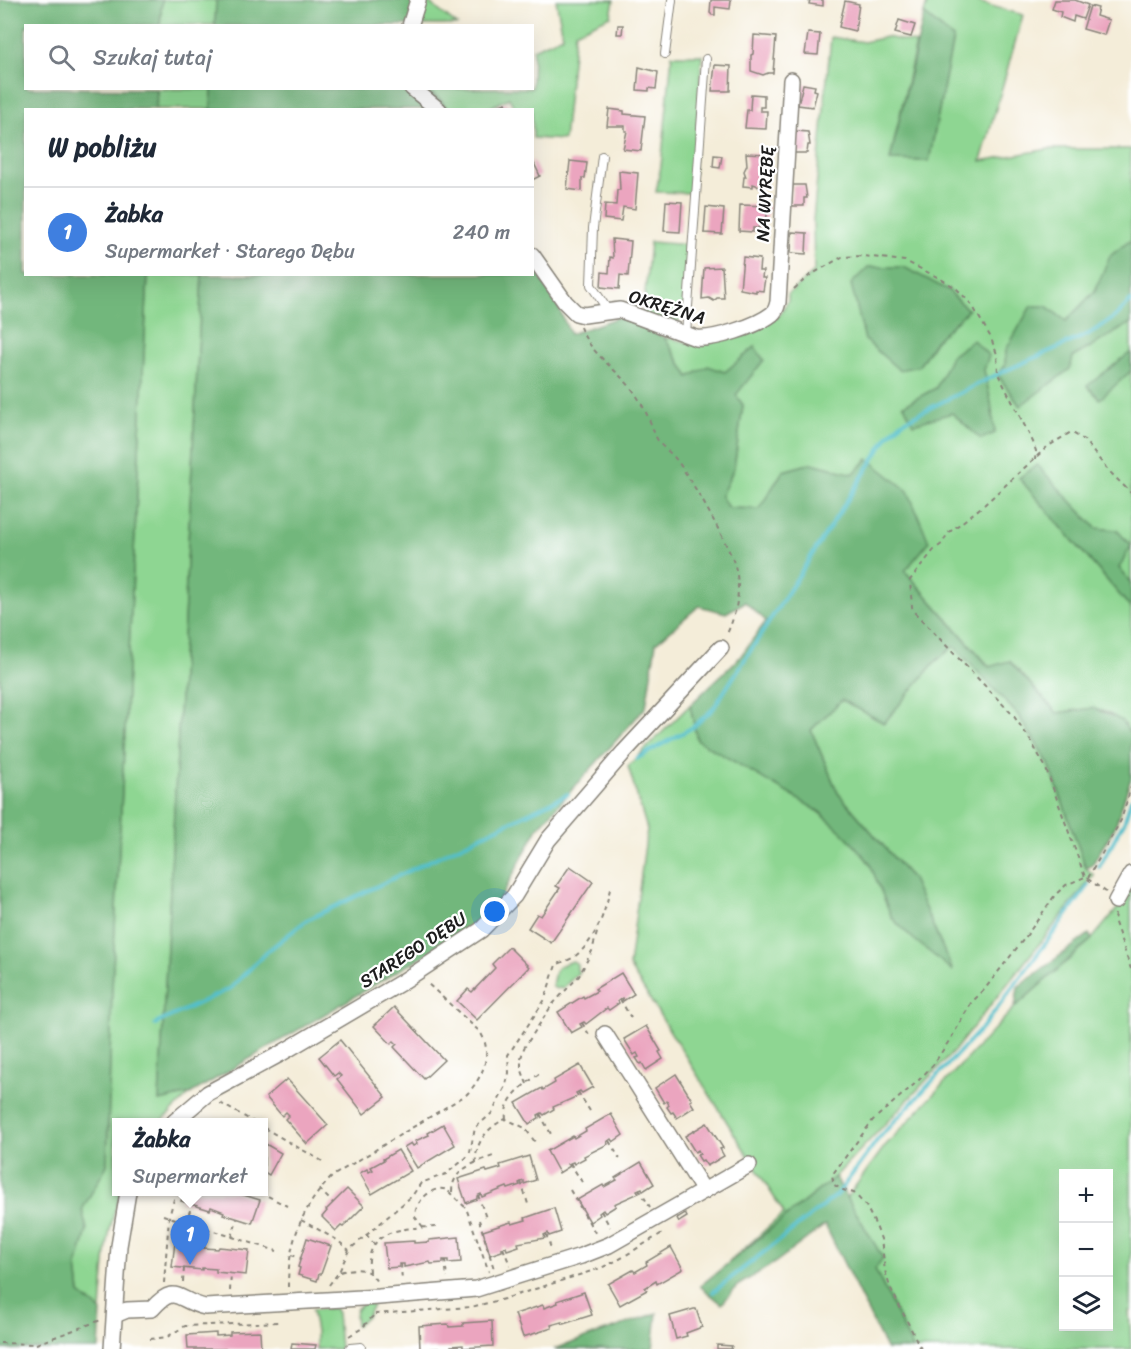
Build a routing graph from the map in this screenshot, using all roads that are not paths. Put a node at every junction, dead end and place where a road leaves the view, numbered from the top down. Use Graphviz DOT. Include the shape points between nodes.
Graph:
graph roads {
  1 [pos="418,0"];
  2 [pos="672,0"];
  3 [pos="411,24"];
  4 [pos="665,54"];
  5 [pos="706,59"];
  6 [pos="791,80"];
  7 [pos="414,90"];
  8 [pos="437,108"];
  9 [pos="602,156"];
  10 [pos="534,258"];
  11 [pos="776,310"];
  12 [pos="609,312"];
  13 [pos="686,334"];
  14 [pos="721,648"];
  15 [pos="1131,874"];
  16 [pos="1116,901"];
  17 [pos="599,1038"];
  18 [pos="179,1118"];
  19 [pos="749,1165"];
  20 [pos="704,1191"];
  21 [pos="127,1196"];
  22 [pos="115,1315"];
  23 [pos="362,1347"];
  24 [pos="350,1348"];
  25 [pos="112,1349"];
  1 -- 3 [label="street"];
  2 -- 4 [label="lane"];
  5 -- 13 [label="lane"];
  6 -- 11 [label="street, NA WYRĘBĘ"];
  7 -- 8 [label="street"];
  9 -- 12 [label="lane" via="591,285"];
  10 -- 12 [label="street, OKRĘŻNA" via="576,313"];
  11 -- 13 [label="street, OKRĘŻNA" via="747,326 707,339"];
  12 -- 13 [label="street, OKRĘŻNA" via="620,310"];
  14 -- 18 [label="street, STAREGO DĘBU" via="548,840 514,896 494,919 416,973 208,1093"];
  15 -- 16 [label="street"];
  17 -- 20 [label="street"];
  19 -- 20 [label="street"];
  20 -- 22 [label="street" via="609,1245 476,1289 205,1307 173,1294 164,1296 152,1309 127,1310"];
  21 -- 22 [label="street" via="119,1246"];
  22 -- 25 [label="street"];
  23 -- 24 [label="lane"];
}
